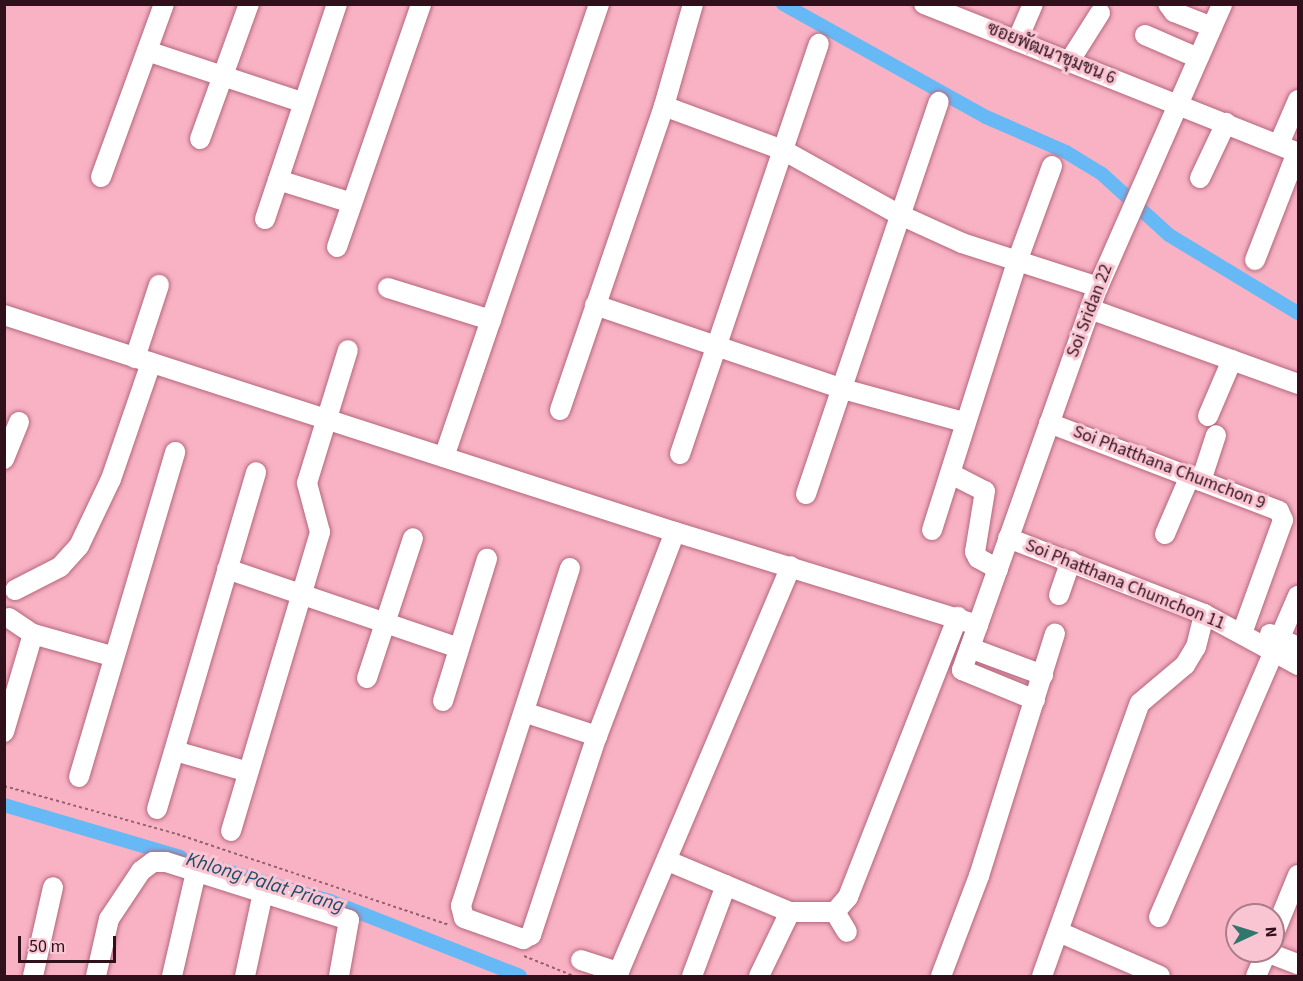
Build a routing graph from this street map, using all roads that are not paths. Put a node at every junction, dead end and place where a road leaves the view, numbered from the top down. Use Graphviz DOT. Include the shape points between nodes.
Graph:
graph roads {
  1 [pos="164,4"];
  2 [pos="249,4"];
  3 [pos="337,4"];
  4 [pos="422,4"];
  5 [pos="599,4"];
  6 [pos="693,4"];
  7 [pos="924,4"];
  8 [pos="1033,4"];
  9 [pos="1168,4"];
  10 [pos="1222,4"];
  11 [pos="1100,13"];
  12 [pos="1212,27"];
  13 [pos="1145,34"];
  14 [pos="1017,41"];
  15 [pos="819,44"];
  16 [pos="147,51"];
  17 [pos="1198,58"];
  18 [pos="1069,62"];
  19 [pos="222,77"];
  20 [pos="1299,100"];
  21 [pos="939,102"];
  22 [pos="304,103"];
  23 [pos="1178,103"];
  24 [pos="664,106"];
  25 [pos="1226,123"];
  26 [pos="200,139"];
  27 [pos="1278,144"];
  28 [pos="783,150"];
  29 [pos="1298,152"];
  30 [pos="1052,166"];
  31 [pos="101,177"];
  32 [pos="1200,178"];
  33 [pos="278,180"];
  34 [pos="352,203"];
  35 [pos="898,214"];
  36 [pos="265,219"];
  37 [pos="337,247"];
  38 [pos="1017,259"];
  39 [pos="1255,260"];
  40 [pos="159,285"];
  41 [pos="1098,287"];
  42 [pos="388,288"];
  43 [pos="595,305"];
  44 [pos="1090,309"];
  45 [pos="4,315"];
  46 [pos="491,320"];
  47 [pos="718,347"];
  48 [pos="348,350"];
  49 [pos="143,360"];
  50 [pos="1232,360"];
  51 [pos="1299,384"];
  52 [pos="843,388"];
  53 [pos="560,410"];
  54 [pos="1208,416"];
  55 [pos="325,420"];
  56 [pos="19,422"];
  57 [pos="964,422"];
  58 [pos="1049,423"];
  59 [pos="1216,435"];
  60 [pos="175,452"];
  61 [pos="680,454"];
  62 [pos="444,457"];
  63 [pos="4,459"];
  64 [pos="256,472"];
  65 [pos="957,477"];
  66 [pos="1196,479"];
  67 [pos="806,494"];
  68 [pos="932,530"];
  69 [pos="675,532"];
  70 [pos="1165,534"];
  71 [pos="412,538"];
  72 [pos="1008,538"];
  73 [pos="487,558"];
  74 [pos="1071,561"];
  75 [pos="791,566"];
  76 [pos="570,568"];
  77 [pos="227,569"];
  78 [pos="998,569"];
  79 [pos="10,584"];
  80 [pos="302,594"];
  81 [pos="1059,595"];
  82 [pos="1299,596"];
  83 [pos="1204,614"];
  84 [pos="958,617"];
  85 [pos="7,619"];
  86 [pos="385,621"];
  87 [pos="978,625"];
  88 [pos="1244,627"];
  89 [pos="33,634"];
  90 [pos="1055,634"];
  91 [pos="1285,647"];
  92 [pos="459,648"];
  93 [pos="969,648"];
  94 [pos="112,656"];
  95 [pos="1299,665"];
  96 [pos="1043,675"];
  97 [pos="367,678"];
  98 [pos="1035,700"];
  99 [pos="443,701"];
  100 [pos="524,712"];
  101 [pos="4,732"];
  102 [pos="597,736"];
  103 [pos="175,751"];
  104 [pos="248,772"];
  105 [pos="79,777"];
  106 [pos="157,808"];
  107 [pos="231,831"];
  108 [pos="668,861"];
  109 [pos="196,872"];
  110 [pos="1299,875"];
  111 [pos="726,885"];
  112 [pos="53,887"];
  113 [pos="263,893"];
  114 [pos="1285,908"];
  115 [pos="790,912"];
  116 [pos="835,912"];
  117 [pos="1159,917"];
  118 [pos="847,932"];
  119 [pos="1059,932"];
  120 [pos="1285,958"];
  121 [pos="1299,964"];
  122 [pos="577,968"];
  123 [pos="618,974"];
  124 [pos="1150,974"];
  125 [pos="33,976"];
  126 [pos="96,976"];
  127 [pos="172,976"];
  128 [pos="245,976"];
  129 [pos="339,976"];
  130 [pos="692,976"];
  131 [pos="759,976"];
  132 [pos="941,976"];
  133 [pos="1042,976"];
  1 -- 16 [label="street"];
  2 -- 19 [label="street"];
  3 -- 22 [label="street"];
  4 -- 34 [label="street"];
  5 -- 46 [label="street"];
  6 -- 24 [label="street"];
  7 -- 14 [label="street, ซอยพัฒนาชุมชน 6"];
  8 -- 14 [label="street"];
  9 -- 12 [label="street" via="1174,12"];
  10 -- 12 [label="street, Soi Sridan 22"];
  11 -- 18 [label="street"];
  12 -- 17 [label="street, Soi Sridan 22"];
  13 -- 17 [label="street"];
  14 -- 18 [label="street, ซอยพัฒนาชุมชน 6"];
  15 -- 28 [label="street"];
  16 -- 19 [label="street"];
  16 -- 31 [label="street"];
  17 -- 23 [label="street, Soi Sridan 22"];
  18 -- 23 [label="street, ซอยพัฒนาชุมชน 6"];
  19 -- 22 [label="street"];
  19 -- 26 [label="street"];
  20 -- 27 [label="street"];
  21 -- 35 [label="street"];
  22 -- 33 [label="street"];
  23 -- 25 [label="street, ซอยพัฒนาชุมชน 6"];
  23 -- 41 [label="street, Soi Sridan 22"];
  24 -- 28 [label="street"];
  24 -- 43 [label="street"];
  25 -- 27 [label="street, ซอยพัฒนาชุมชน 6"];
  25 -- 32 [label="street"];
  27 -- 29 [label="street, ซอยพัฒนาชุมชน 6"];
  28 -- 35 [label="street"];
  28 -- 47 [label="street"];
  29 -- 39 [label="street"];
  30 -- 38 [label="street"];
  33 -- 34 [label="street"];
  33 -- 36 [label="street"];
  34 -- 37 [label="street"];
  35 -- 38 [label="street" via="962,243"];
  35 -- 52 [label="street"];
  38 -- 41 [label="street"];
  38 -- 57 [label="street"];
  40 -- 49 [label="street"];
  41 -- 44 [label="street, Soi Sridan 22"];
  42 -- 46 [label="street"];
  43 -- 47 [label="street"];
  43 -- 53 [label="street"];
  44 -- 50 [label="street"];
  44 -- 58 [label="street, Soi Sridan 22"];
  45 -- 49 [label="street"];
  46 -- 62 [label="street"];
  47 -- 52 [label="street"];
  47 -- 61 [label="street"];
  48 -- 55 [label="street"];
  49 -- 55 [label="street"];
  49 -- 79 [label="street" via="111,479 79,546 60,567"];
  50 -- 51 [label="street"];
  50 -- 54 [label="street"];
  52 -- 57 [label="street"];
  52 -- 67 [label="street"];
  55 -- 62 [label="street"];
  55 -- 80 [label="street" via="307,483 320,532"];
  56 -- 63 [label="street"];
  57 -- 68 [label="street"];
  58 -- 66 [label="street, Soi Phatthana Chumchon 9"];
  58 -- 72 [label="street, Soi Sridan 22"];
  59 -- 66 [label="street"];
  60 -- 94 [label="street"];
  62 -- 69 [label="street"];
  64 -- 77 [label="street"];
  65 -- 78 [label="street" via="986,491 975,552 978,558"];
  66 -- 70 [label="street"];
  66 -- 88 [label="street, Soi Phatthana Chumchon 9" via="1283,515"];
  69 -- 75 [label="street"];
  69 -- 102 [label="street"];
  71 -- 86 [label="street"];
  72 -- 74 [label="street, Soi Phatthana Chumchon 11"];
  72 -- 78 [label="street, Soi Sridan 22"];
  73 -- 92 [label="street"];
  74 -- 81 [label="street"];
  74 -- 83 [label="street, Soi Phatthana Chumchon 11"];
  75 -- 84 [label="street"];
  75 -- 108 [label="street"];
  76 -- 100 [label="street"];
  77 -- 80 [label="street"];
  77 -- 103 [label="street"];
  78 -- 87 [label="street, Soi Sridan 22"];
  79 -- 85 [label="street" via="17,600"];
  80 -- 86 [label="street"];
  80 -- 104 [label="street"];
  82 -- 91 [label="street"];
  83 -- 88 [label="street, Soi Phatthana Chumchon 11"];
  83 -- 119 [label="street" via="1196,646 1185,665 1140,703"];
  84 -- 87 [label="street"];
  84 -- 116 [label="street" via="848,897"];
  85 -- 89 [label="street"];
  86 -- 92 [label="street"];
  86 -- 97 [label="street"];
  87 -- 93 [label="street, Soi Sridan 22"];
  88 -- 91 [label="street, Soi Phatthana Chumchon 11"];
  89 -- 94 [label="street"];
  89 -- 101 [label="street"];
  90 -- 96 [label="street"];
  91 -- 95 [label="street, Soi Phatthana Chumchon 11"];
  91 -- 117 [label="street"];
  92 -- 99 [label="street"];
  93 -- 96 [label="street"];
  93 -- 98 [label="street, Soi Sridan 22" via="963,672"];
  94 -- 105 [label="street"];
  96 -- 98 [label="street"];
  98 -- 132 [label="street" via="979,876"];
  100 -- 102 [label="street"];
  100 -- 102 [label="street" via="461,913 464,918 523,939 531,935"];
  103 -- 104 [label="street"];
  103 -- 106 [label="street"];
  104 -- 107 [label="street"];
  108 -- 111 [label="street"];
  108 -- 123 [label="street"];
  109 -- 113 [label="street"];
  109 -- 126 [label="street" via="165,862 153,862 141,871 109,919"];
  109 -- 127 [label="street"];
  110 -- 114 [label="street"];
  111 -- 115 [label="street"];
  111 -- 130 [label="street"];
  112 -- 125 [label="street"];
  113 -- 128 [label="street"];
  113 -- 129 [label="street" via="349,920"];
  115 -- 116 [label="street"];
  115 -- 131 [label="street"];
  116 -- 118 [label="street"];
  119 -- 124 [label="street"];
  119 -- 133 [label="street"];
  120 -- 121 [label="street"];
  122 -- 123 [label="street"];
}
